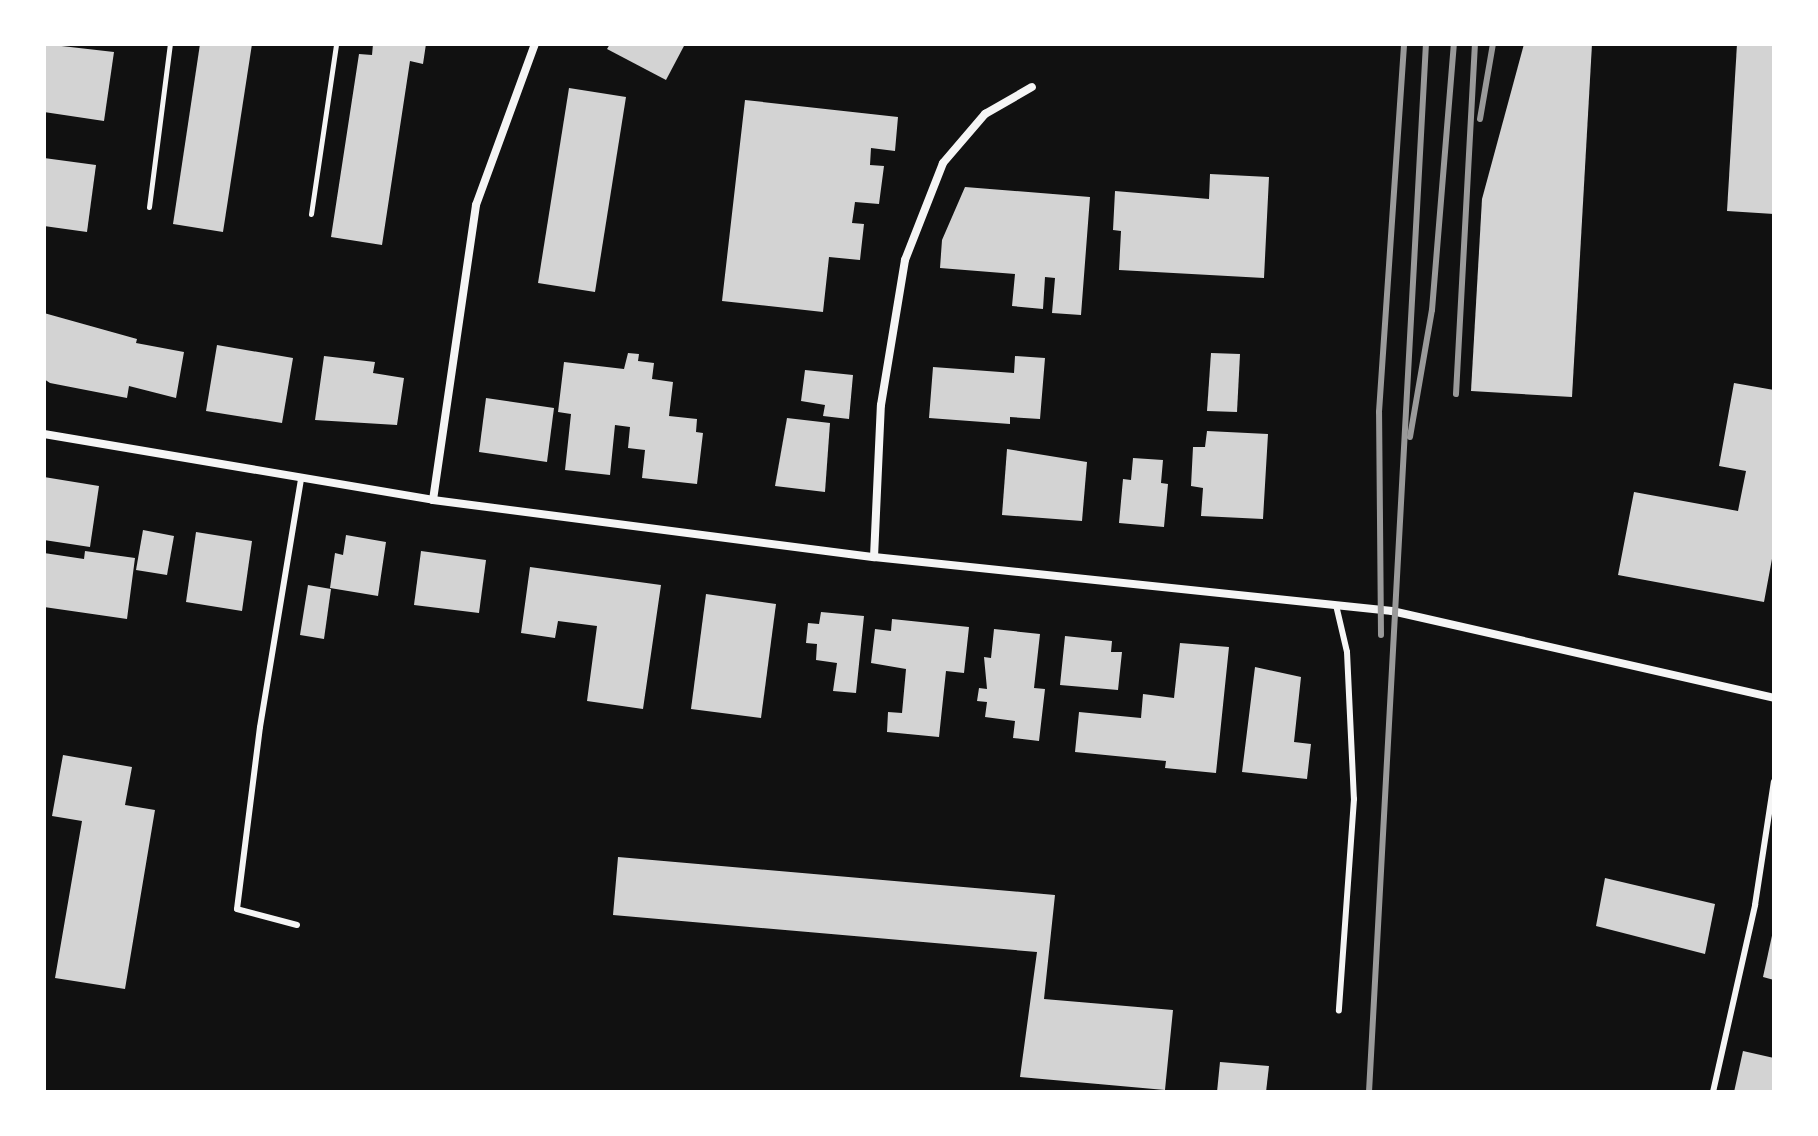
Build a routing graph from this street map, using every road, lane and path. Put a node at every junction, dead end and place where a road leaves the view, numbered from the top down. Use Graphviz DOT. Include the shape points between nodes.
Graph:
graph roads {
  1 [pos="170,44"];
  2 [pos="336,44"];
  3 [pos="535,44"];
  4 [pos="1032,87"];
  5 [pos="149,207"];
  6 [pos="311,214"];
  7 [pos="44,434"];
  8 [pos="301,480"];
  9 [pos="433,500"];
  10 [pos="874,557"];
  11 [pos="1336,605"];
  12 [pos="1774,698"];
  13 [pos="1774,781"];
  14 [pos="297,925"];
  15 [pos="1339,1010"];
  16 [pos="1713,1092"];
  1 -- 5 [label="path"];
  2 -- 6 [label="path"];
  3 -- 9 [label="street" via="476,205"];
  4 -- 10 [label="street" via="985,114 943,163 905,260 881,405"];
  7 -- 8 [label="street"];
  8 -- 9 [label="street"];
  8 -- 14 [label="lane" via="260,727 237,909"];
  9 -- 10 [label="street"];
  10 -- 11 [label="street"];
  11 -- 12 [label="street" via="1392,611"];
  11 -- 15 [label="lane" via="1347,652 1354,799"];
  13 -- 16 [label="lane" via="1755,905"];
}
